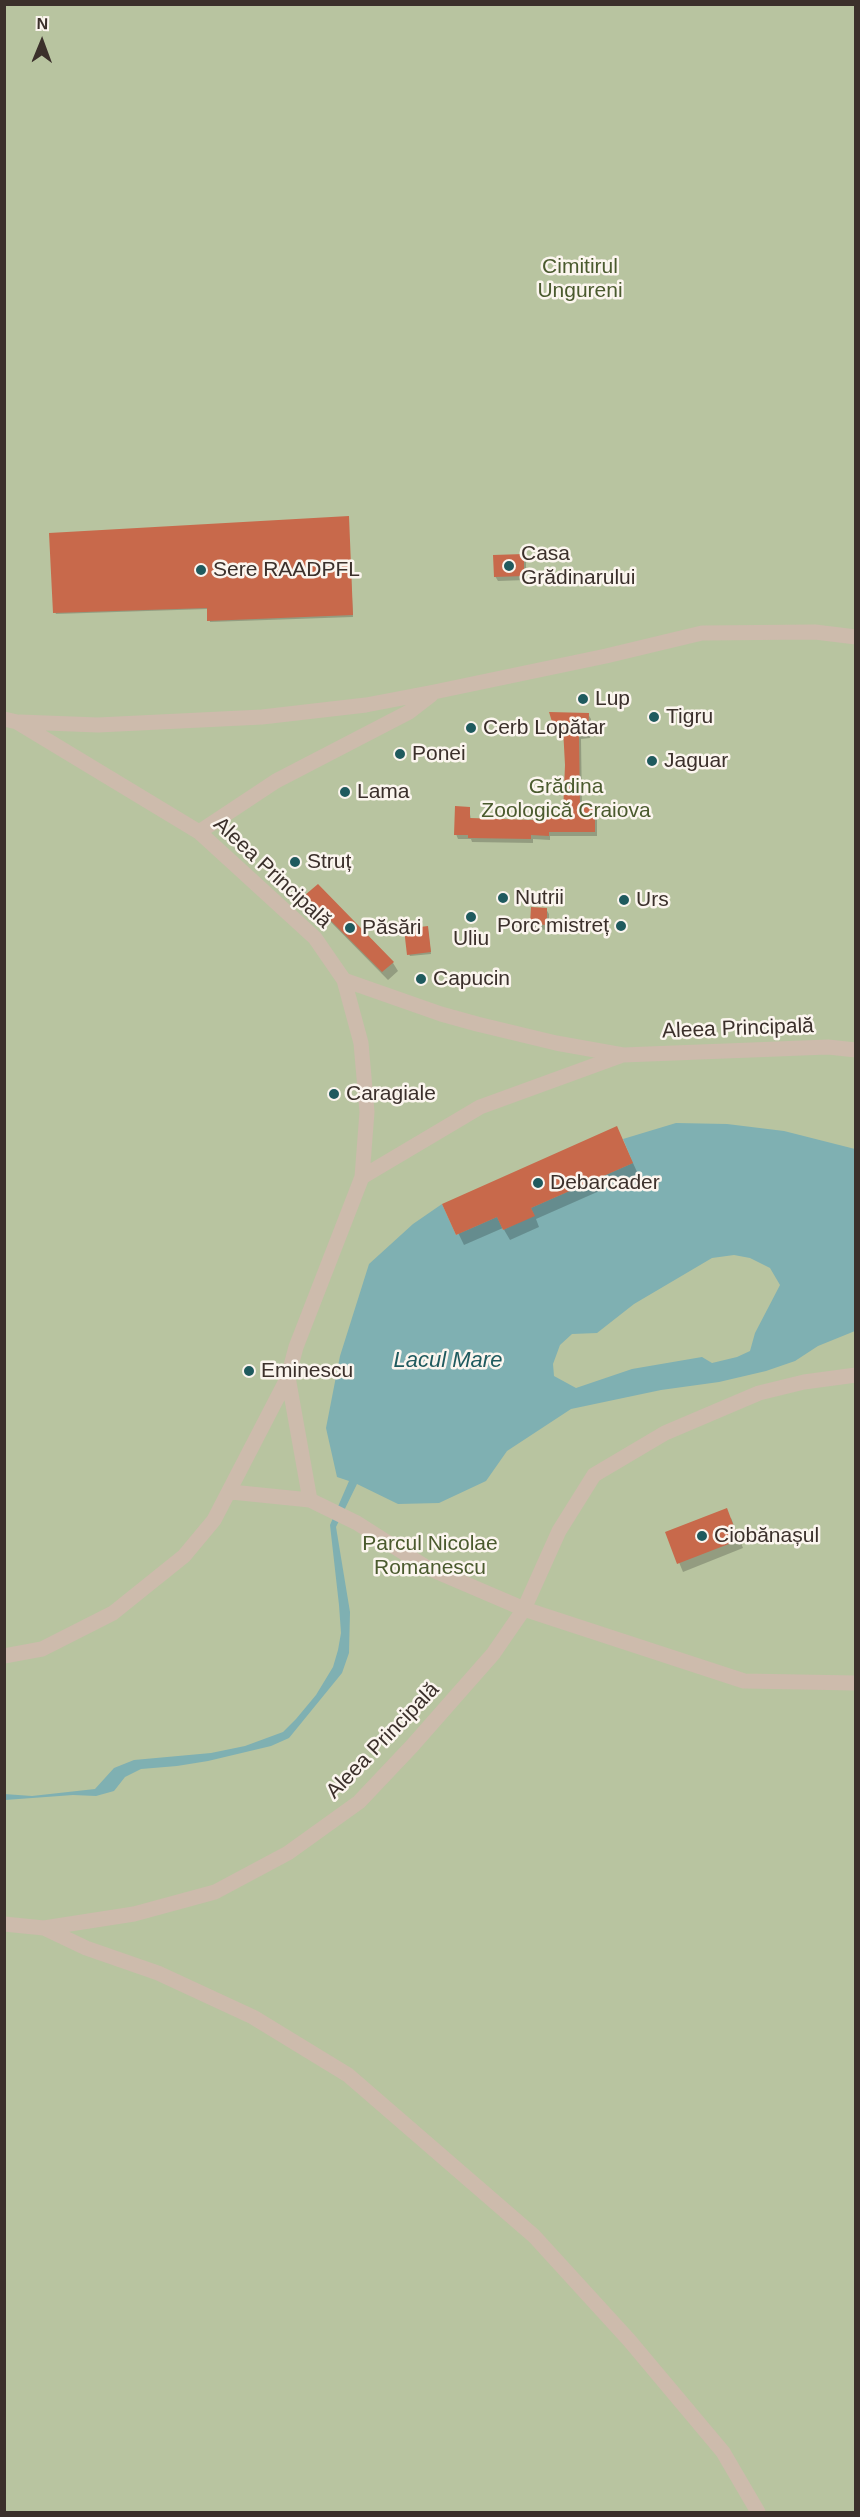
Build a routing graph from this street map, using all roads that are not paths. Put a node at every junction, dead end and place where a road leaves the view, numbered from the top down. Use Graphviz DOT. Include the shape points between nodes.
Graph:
graph roads {
  1 [pos="855,637"];
  2 [pos="434,692"];
  3 [pos="11,721"];
  4 [pos="199,832"];
  5 [pos="344,981"];
  6 [pos="855,1050"];
  7 [pos="622,1055"];
  8 [pos="362,1177"];
  9 [pos="855,1375"];
  10 [pos="288,1377"];
  11 [pos="231,1492"];
  12 [pos="310,1500"];
  13 [pos="524,1609"];
  14 [pos="4,1656"];
  15 [pos="855,1683"];
  16 [pos="4,1924"];
  17 [pos="44,1928"];
  18 [pos="758,2512"];
  1 -- 2 [label="street" via="815,632 702,633"];
  2 -- 3 [label="street" via="366,705 262,717 98,725"];
  2 -- 4 [label="street" via="409,712 276,781"];
  3 -- 4 [label="street, Aleea Principală"];
  4 -- 5 [label="street, Aleea Principală" via="315,938"];
  5 -- 7 [label="street, Aleea Principală" via="477,1024"];
  5 -- 8 [label="street" via="361,1043 367,1112"];
  6 -- 7 [label="street, Aleea Principală" via="828,1047"];
  7 -- 8 [label="street, Aleea Principală" via="480,1107"];
  8 -- 10 [label="street"];
  9 -- 13 [label="street, Aleea Principală" via="759,1393 665,1433 594,1475 559,1531"];
  10 -- 11 [label="street"];
  10 -- 12 [label="street"];
  11 -- 12 [label="street"];
  11 -- 14 [label="street" via="184,1556 113,1613 42,1649"];
  12 -- 13 [label="street" via="357,1523 426,1567"];
  13 -- 15 [label="street" via="744,1681"];
  13 -- 17 [label="street, Aleea Principală" via="493,1654 359,1802 288,1853 215,1892 134,1914"];
  16 -- 17 [label="street, Aleea Principală"];
  17 -- 18 [label="street" via="86,1948 158,1973 253,2017 348,2075 534,2236 629,2340 723,2452"];
}
